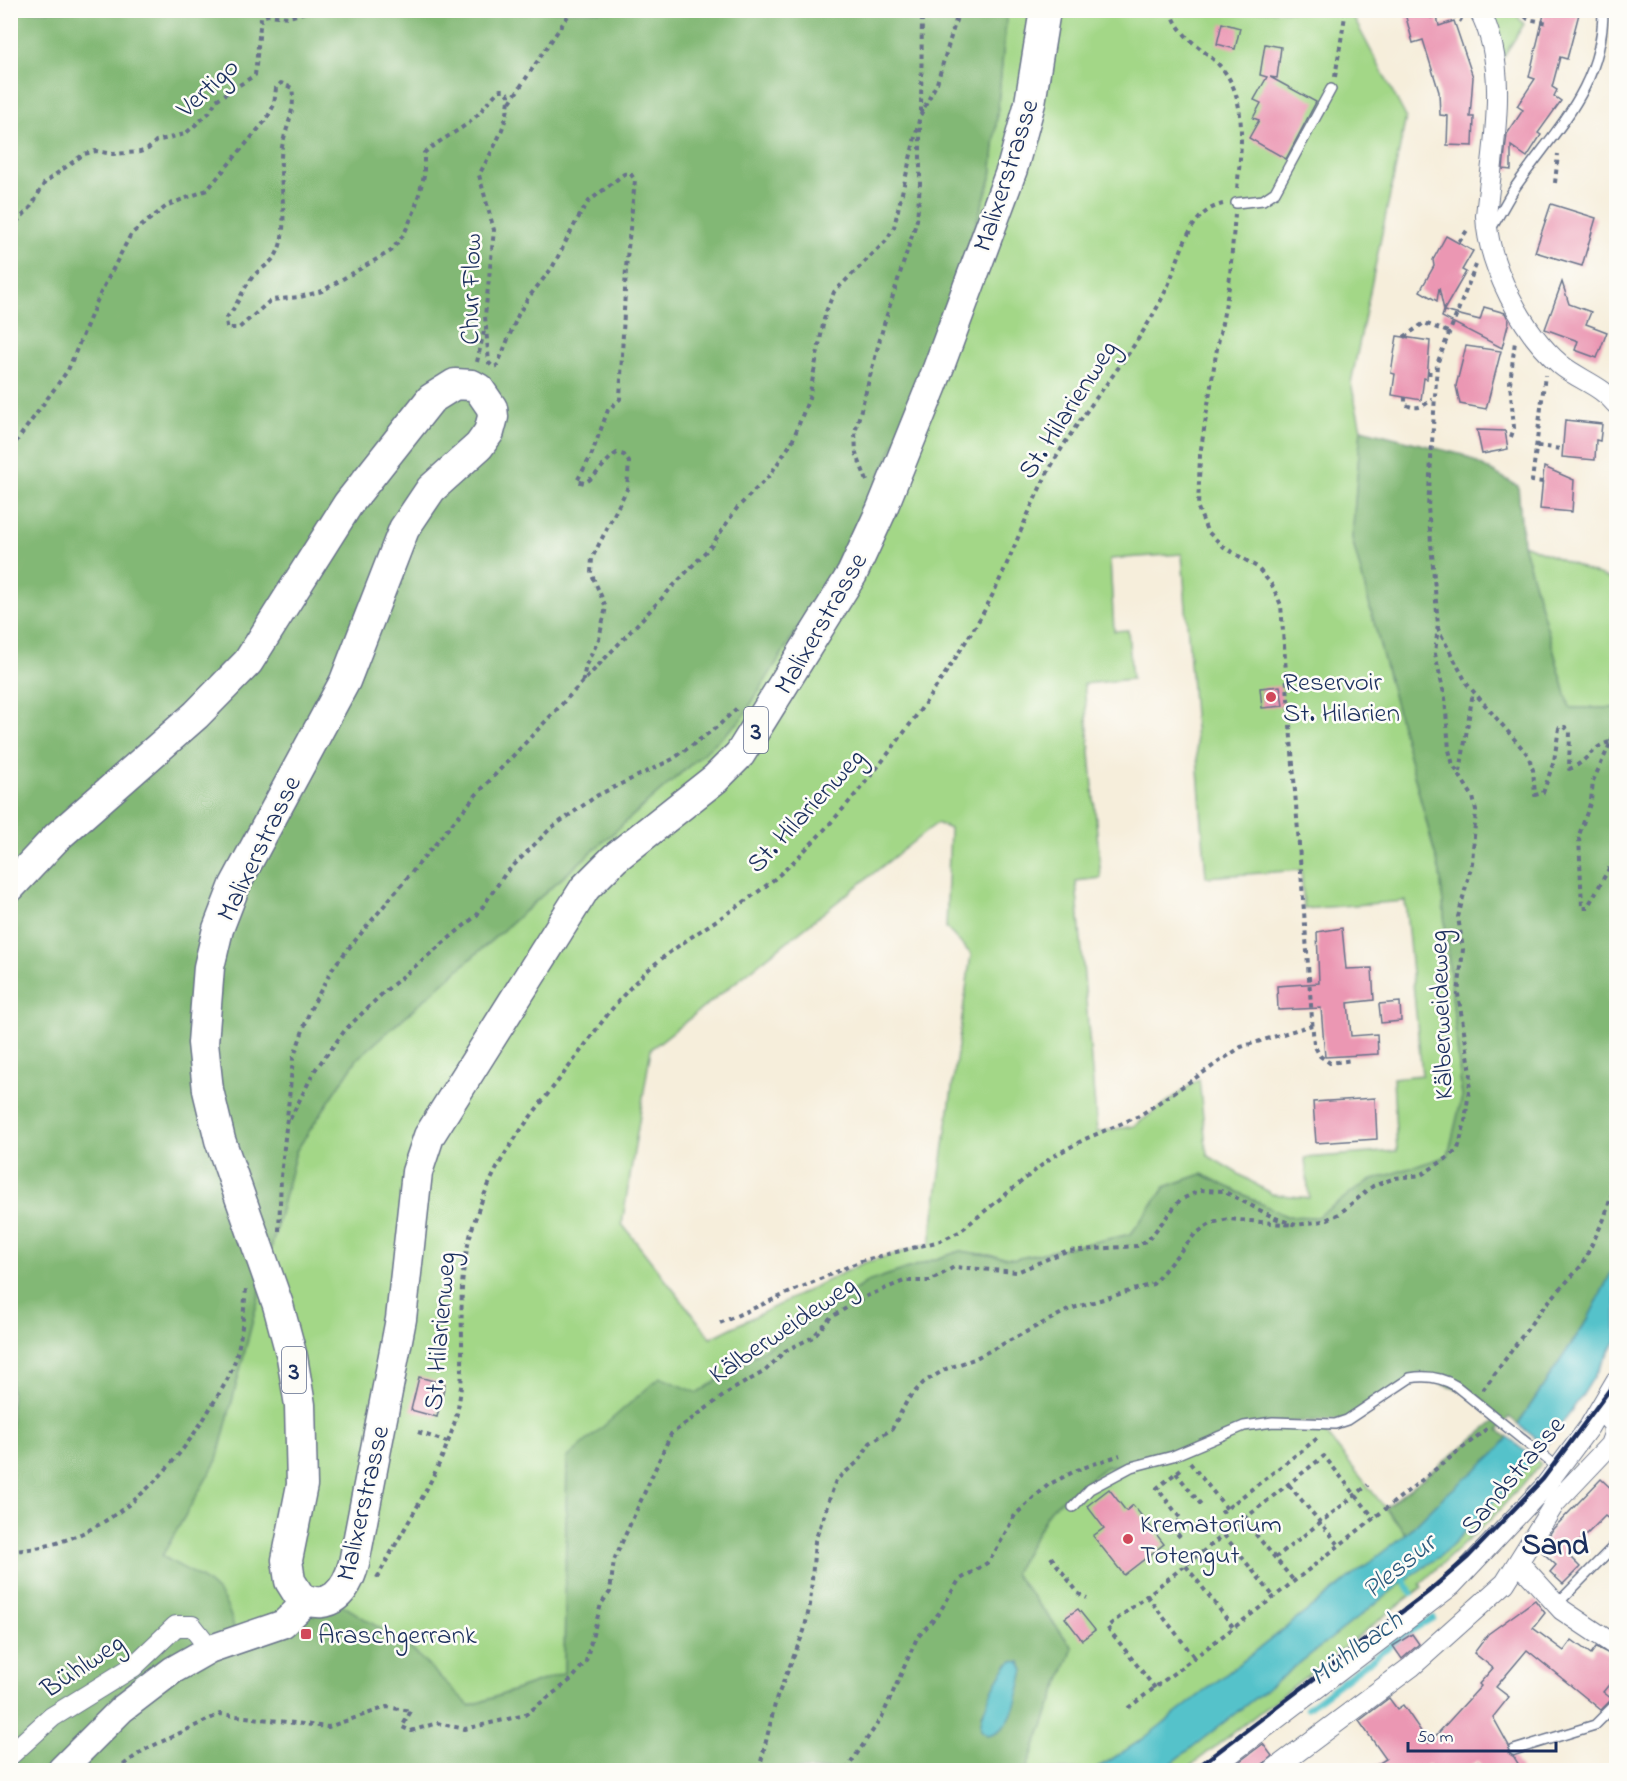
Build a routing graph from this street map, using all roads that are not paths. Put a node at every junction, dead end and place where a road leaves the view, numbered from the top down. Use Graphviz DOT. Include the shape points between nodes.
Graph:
graph roads {
  1 [pos="1046,10"];
  2 [pos="1479,10"];
  3 [pos="1603,10"];
  4 [pos="1331,89"];
  5 [pos="1236,203"];
  6 [pos="1488,240"];
  7 [pos="1617,404"];
  8 [pos="10,886"];
  9 [pos="1617,1381"];
  10 [pos="1600,1410"];
  11 [pos="1552,1463"];
  12 [pos="1073,1507"];
  13 [pos="1617,1544"];
  14 [pos="1520,1563"];
  15 [pos="307,1601"];
  16 [pos="1556,1605"];
  17 [pos="1617,1646"];
  18 [pos="210,1649"];
  19 [pos="1617,1704"];
  20 [pos="1514,1750"];
  21 [pos="10,1755"];
  22 [pos="1285,1767"];
  23 [pos="62,1770"];
  24 [pos="1209,1770"];
  1 -- 15 [label="main road, Malixerstrasse / 3" via="1030,103 1012,169 881,511 843,590 740,754 715,779 615,858 585,888 429,1136 417,1172 401,1319 351,1576 333,1599"];
  2 -- 6 [label="street" via="1497,64"];
  3 -- 6 [label="lane" via="1596,59 1582,95 1515,188"];
  4 -- 5 [label="lane" via="1275,192 1263,200"];
  6 -- 7 [label="street" via="1506,287 1549,354"];
  8 -- 15 [label="main road, Malixerstrasse / 3" via="57,837 233,679 260,645 343,511 424,406 455,384 472,385 486,395 493,417 489,432 431,489 404,529 345,681 250,853 226,904 213,948 203,1020 207,1081 220,1140 270,1248 300,1405 302,1485 287,1572 294,1589"];
  9 -- 10 [label="street, Sandstrasse"];
  10 -- 11 [label="street, Sandstrasse"];
  10 -- 14 [label="street" via="1613,1424 1612,1442 1555,1503"];
  11 -- 12 [label="lane" via="1449,1382 1439,1377 1418,1376 1347,1420 1326,1425 1274,1422 1244,1426 1173,1456 1131,1467 1097,1484"];
  11 -- 24 [label="street, Sandstrasse" via="1524,1508 1444,1592"];
  13 -- 16 [label="lane"];
  14 -- 16 [label="street"];
  14 -- 22 [label="street" via="1496,1592 1428,1653"];
  15 -- 18 [label="street" via="283,1624"];
  16 -- 17 [label="street"];
  18 -- 21 [label="street, Bühlweg" via="192,1626 176,1626 133,1667 52,1717"];
  18 -- 23 [label="street" via="173,1670 122,1709"];
  19 -- 20 [label="lane" via="1595,1725"];
}
